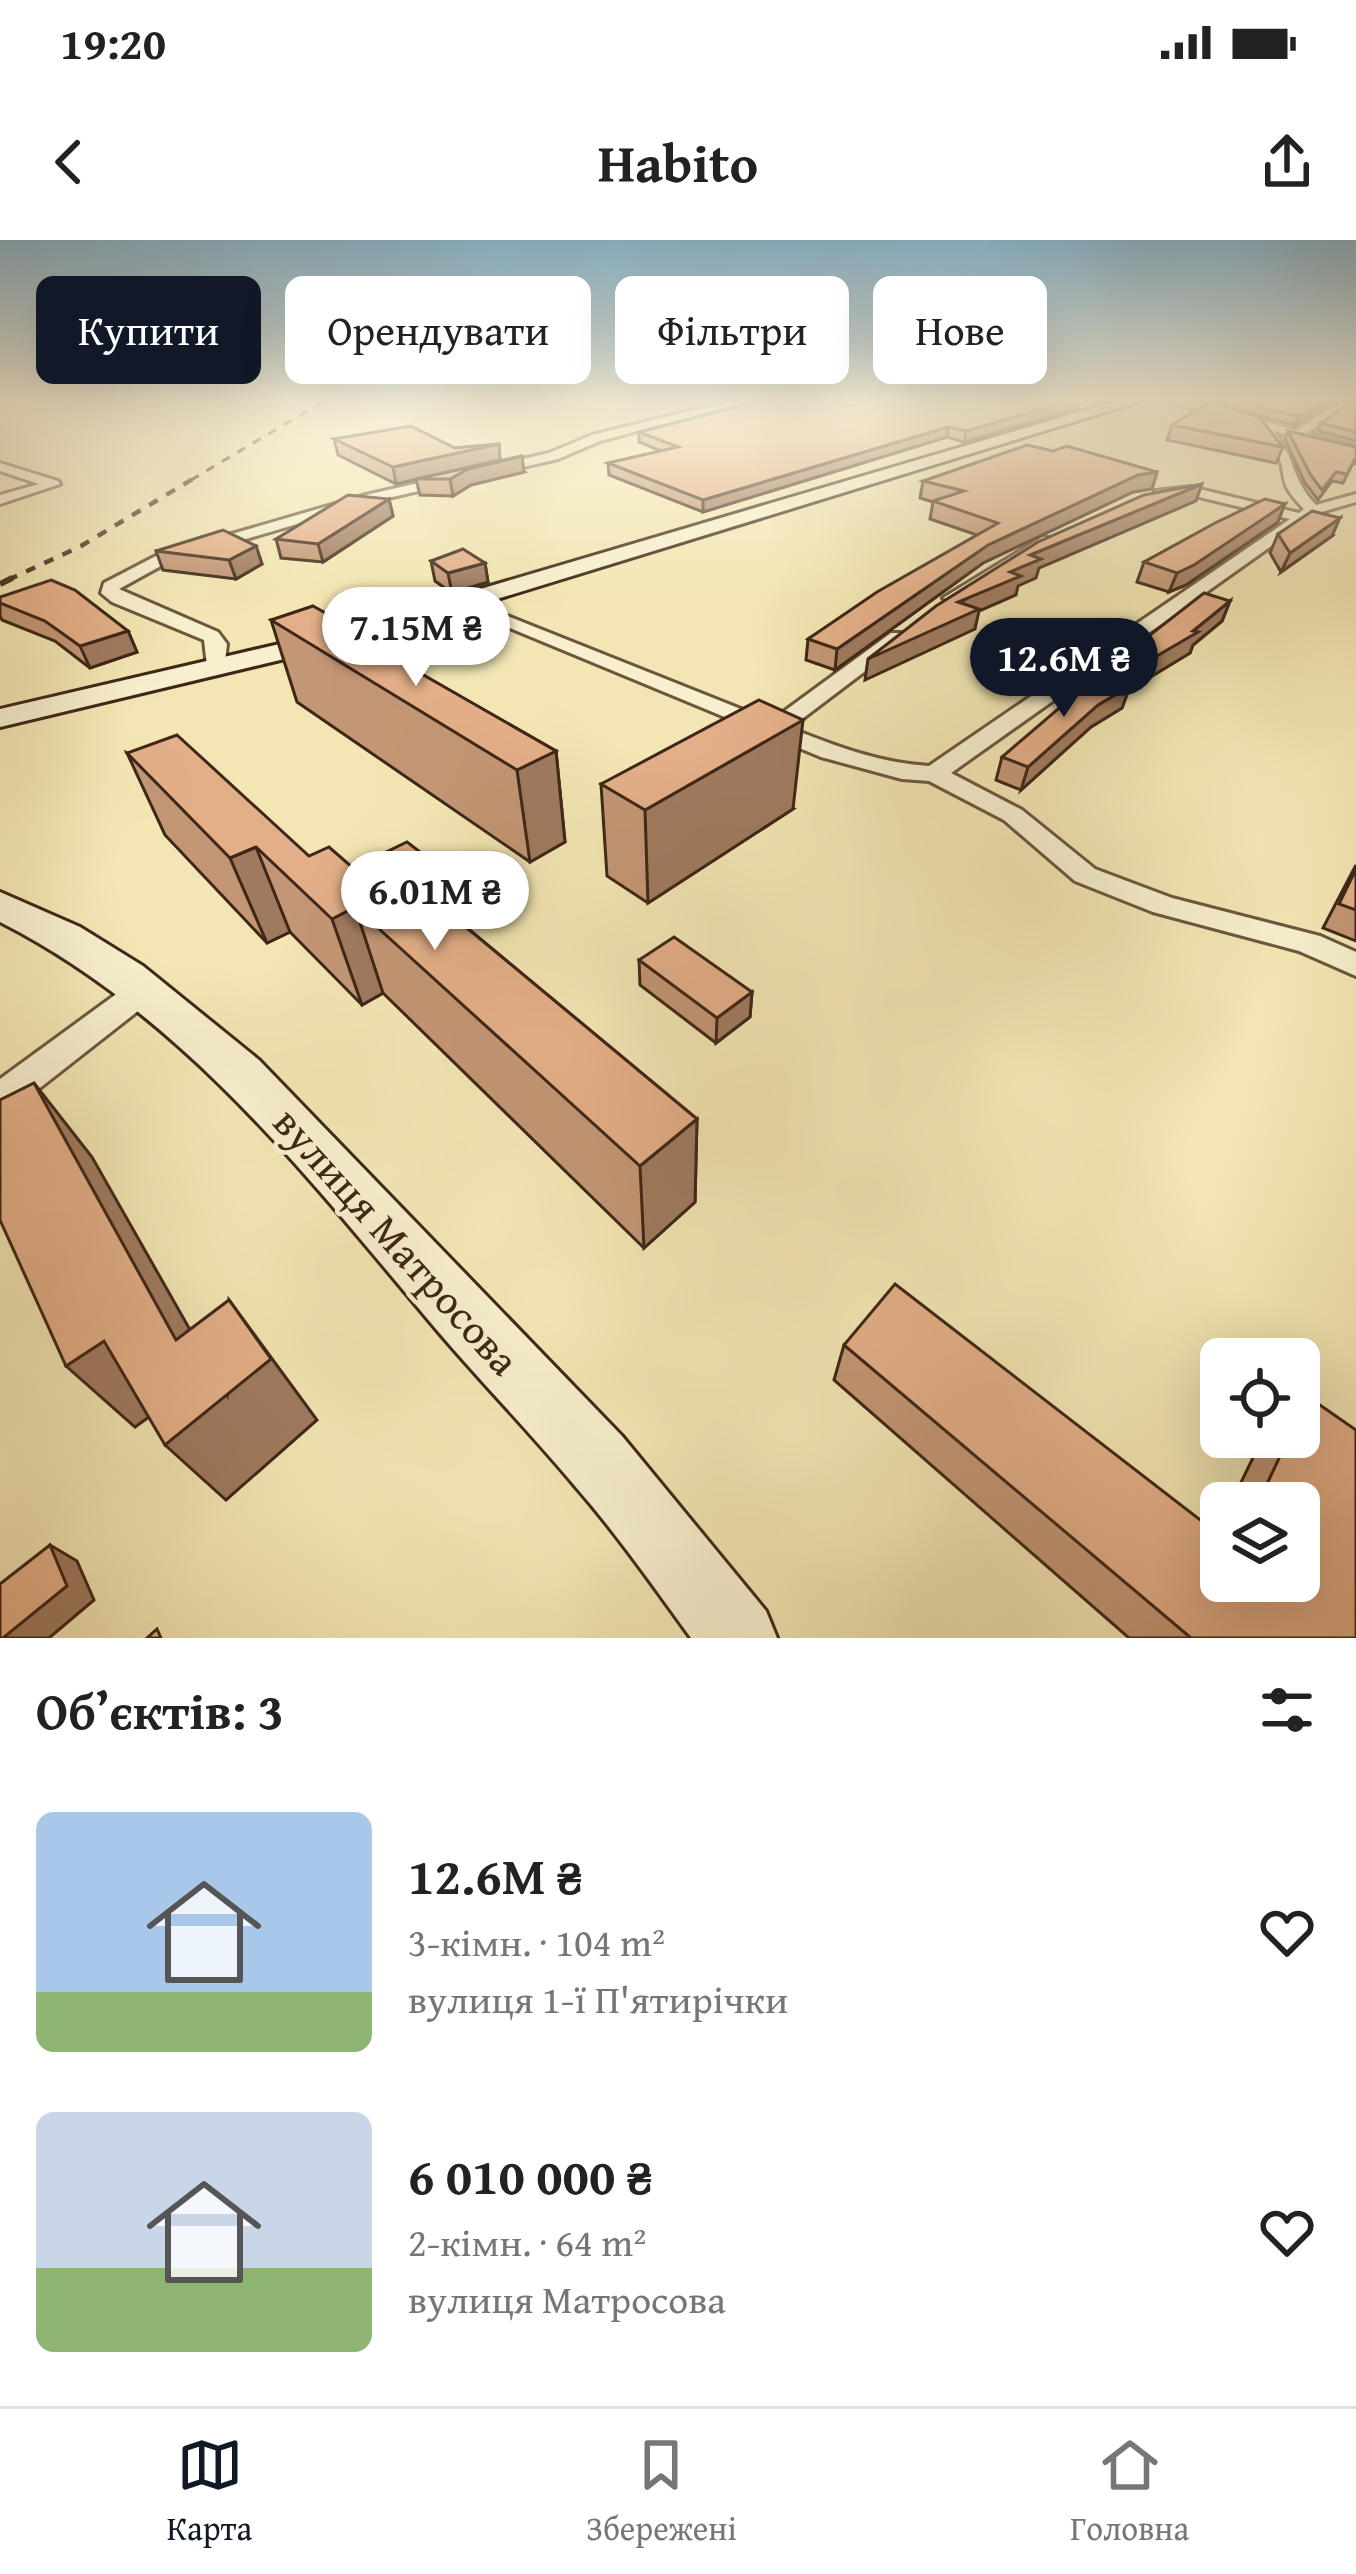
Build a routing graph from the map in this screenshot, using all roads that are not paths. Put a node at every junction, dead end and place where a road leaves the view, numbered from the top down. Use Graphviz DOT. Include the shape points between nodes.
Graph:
graph roads {
  1 [pos="517,464"];
  2 [pos="925,464"];
  3 [pos="1285,464"];
  4 [pos="0,467"];
  5 [pos="1356,498"];
  6 [pos="1140,499"];
  7 [pos="0,500"];
  8 [pos="1308,514"];
  9 [pos="1059,536"];
  10 [pos="461,604"];
  11 [pos="939,607"];
  12 [pos="921,620"];
  13 [pos="217,666"];
  14 [pos="0,718"];
  15 [pos="773,730"];
  16 [pos="934,774"];
  17 [pos="0,905"];
  18 [pos="1356,965"];
  19 [pos="141,992"];
  20 [pos="0,1099"];
  21 [pos="740,1638"];
  1 -- 13 [label="street" via="162,559 110,587 118,598 211,636"];
  2 -- 10 [label="street"];
  3 -- 8 [label="street"];
  4 -- 7 [label="street" via="53,484"];
  5 -- 8 [label="street"];
  6 -- 8 [label="street" via="1191,491"];
  8 -- 16 [label="street"];
  9 -- 11 [label="street"];
  10 -- 13 [label="street"];
  10 -- 15 [label="street"];
  12 -- 15 [label="street"];
  13 -- 14 [label="street"];
  15 -- 16 [label="street" via="902,772"];
  16 -- 18 [label="street" via="1013,815 1085,875 1310,943"];
  17 -- 19 [label="street, вулиця Матросова"];
  19 -- 20 [label="street"];
  19 -- 21 [label="street, вулиця Матросова" via="294,1124 600,1462"];
}
